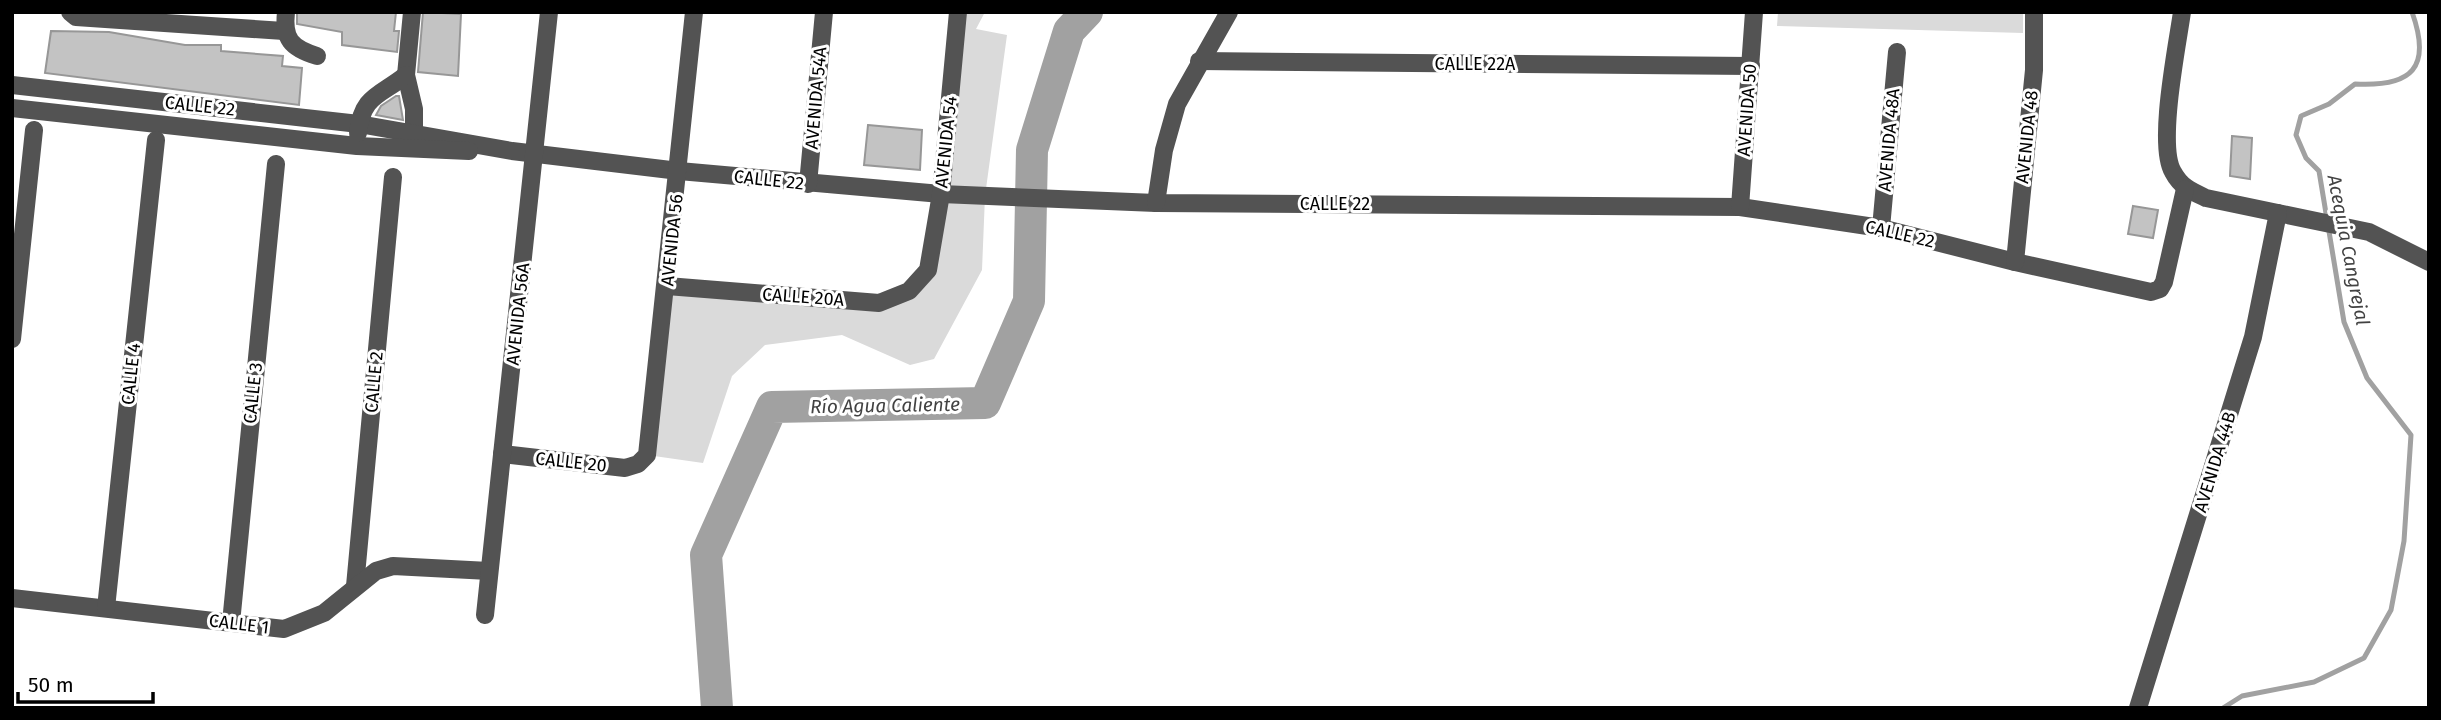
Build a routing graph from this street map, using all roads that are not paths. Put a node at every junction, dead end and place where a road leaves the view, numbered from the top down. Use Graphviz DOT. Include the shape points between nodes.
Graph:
graph roads {
  1 [pos="70,12"];
  2 [pos="286,12"];
  3 [pos="412,12"];
  4 [pos="549,12"];
  5 [pos="694,12"];
  6 [pos="824,12"];
  7 [pos="958,12"];
  8 [pos="1228,12"];
  9 [pos="1754,12"];
  10 [pos="2035,12"];
  11 [pos="2182,12"];
  12 [pos="284,31"];
  13 [pos="1897,52"];
  14 [pos="317,57"];
  15 [pos="1199,61"];
  16 [pos="1751,66"];
  17 [pos="406,75"];
  18 [pos="12,85"];
  19 [pos="12,108"];
  20 [pos="359,124"];
  21 [pos="34,130"];
  22 [pos="414,132"];
  23 [pos="156,140"];
  24 [pos="357,146"];
  25 [pos="414,150"];
  26 [pos="512,151"];
  27 [pos="535,154"];
  28 [pos="276,164"];
  29 [pos="680,171"];
  30 [pos="393,177"];
  31 [pos="808,184"];
  32 [pos="2185,189"];
  33 [pos="941,194"];
  34 [pos="1156,203"];
  35 [pos="1740,207"];
  36 [pos="2278,213"];
  37 [pos="1881,228"];
  38 [pos="2015,262"];
  39 [pos="2429,262"];
  40 [pos="928,270"];
  41 [pos="667,286"];
  42 [pos="12,339"];
  43 [pos="502,454"];
  44 [pos="638,464"];
  45 [pos="489,571"];
  46 [pos="355,586"];
  47 [pos="12,598"];
  48 [pos="106,608"];
  49 [pos="485,615"];
  50 [pos="231,623"];
  51 [pos="2138,708"];
  1 -- 12 [label="street" via="76,17"];
  2 -- 12 [label="street"];
  3 -- 17 [label="street"];
  4 -- 27 [label="street, AVENIDA 56A"];
  5 -- 29 [label="street, AVENIDA 56"];
  6 -- 31 [label="street, AVENIDA 54A"];
  7 -- 33 [label="street, AVENIDA 54"];
  8 -- 15 [label="street"];
  9 -- 16 [label="street, AVENIDA 50"];
  10 -- 38 [label="street, AVENIDA 48" via="2034,70"];
  11 -- 32 [label="street" via="2165,145 2171,170"];
  12 -- 14 [label="street" via="296,47"];
  13 -- 37 [label="street, AVENIDA 48A"];
  15 -- 16 [label="street, CALLE 22A"];
  15 -- 34 [label="street" via="1170,127"];
  16 -- 35 [label="street, AVENIDA 50"];
  17 -- 20 [label="street" via="373,96 360,114"];
  17 -- 22 [label="street"];
  18 -- 20 [label="street, CALLE 22"];
  19 -- 24 [label="street, CALLE 22"];
  20 -- 22 [label="street, CALLE 22"];
  20 -- 24 [label="street"];
  21 -- 42 [label="street"];
  22 -- 25 [label="street"];
  22 -- 26 [label="street, CALLE 22"];
  23 -- 48 [label="street, CALLE 4"];
  24 -- 25 [label="street, CALLE 22"];
  25 -- 26 [label="street, CALLE 22"];
  26 -- 27 [label="street, CALLE 22"];
  27 -- 29 [label="street, CALLE 22"];
  27 -- 43 [label="street, AVENIDA 56A"];
  28 -- 50 [label="street, CALLE 3"];
  29 -- 31 [label="street, CALLE 22"];
  29 -- 41 [label="street, AVENIDA 56"];
  30 -- 46 [label="street, CALLE 2"];
  31 -- 33 [label="street, CALLE 22"];
  32 -- 36 [label="street"];
  32 -- 38 [label="street, CALLE 22" via="2160,289 2151,292"];
  33 -- 34 [label="street, CALLE 22"];
  33 -- 40 [label="street, AVENIDA 54"];
  34 -- 35 [label="street, CALLE 22"];
  35 -- 37 [label="street, CALLE 22"];
  36 -- 39 [label="street" via="2369,232"];
  36 -- 51 [label="street, AVENIDA 44B" via="2253,337"];
  37 -- 38 [label="street, CALLE 22"];
  40 -- 41 [label="street, CALLE 20A" via="909,290 879,303"];
  41 -- 44 [label="street, AVENIDA 56" via="647,455"];
  43 -- 44 [label="street, CALLE 20" via="625,468"];
  43 -- 45 [label="street, AVENIDA 56A"];
  45 -- 46 [label="street, CALLE 1" via="393,566"];
  45 -- 49 [label="street, AVENIDA 56A"];
  46 -- 50 [label="street, CALLE 1" via="324,613 284,629"];
  47 -- 48 [label="street, CALLE 1"];
  48 -- 50 [label="street, CALLE 1"];
}
